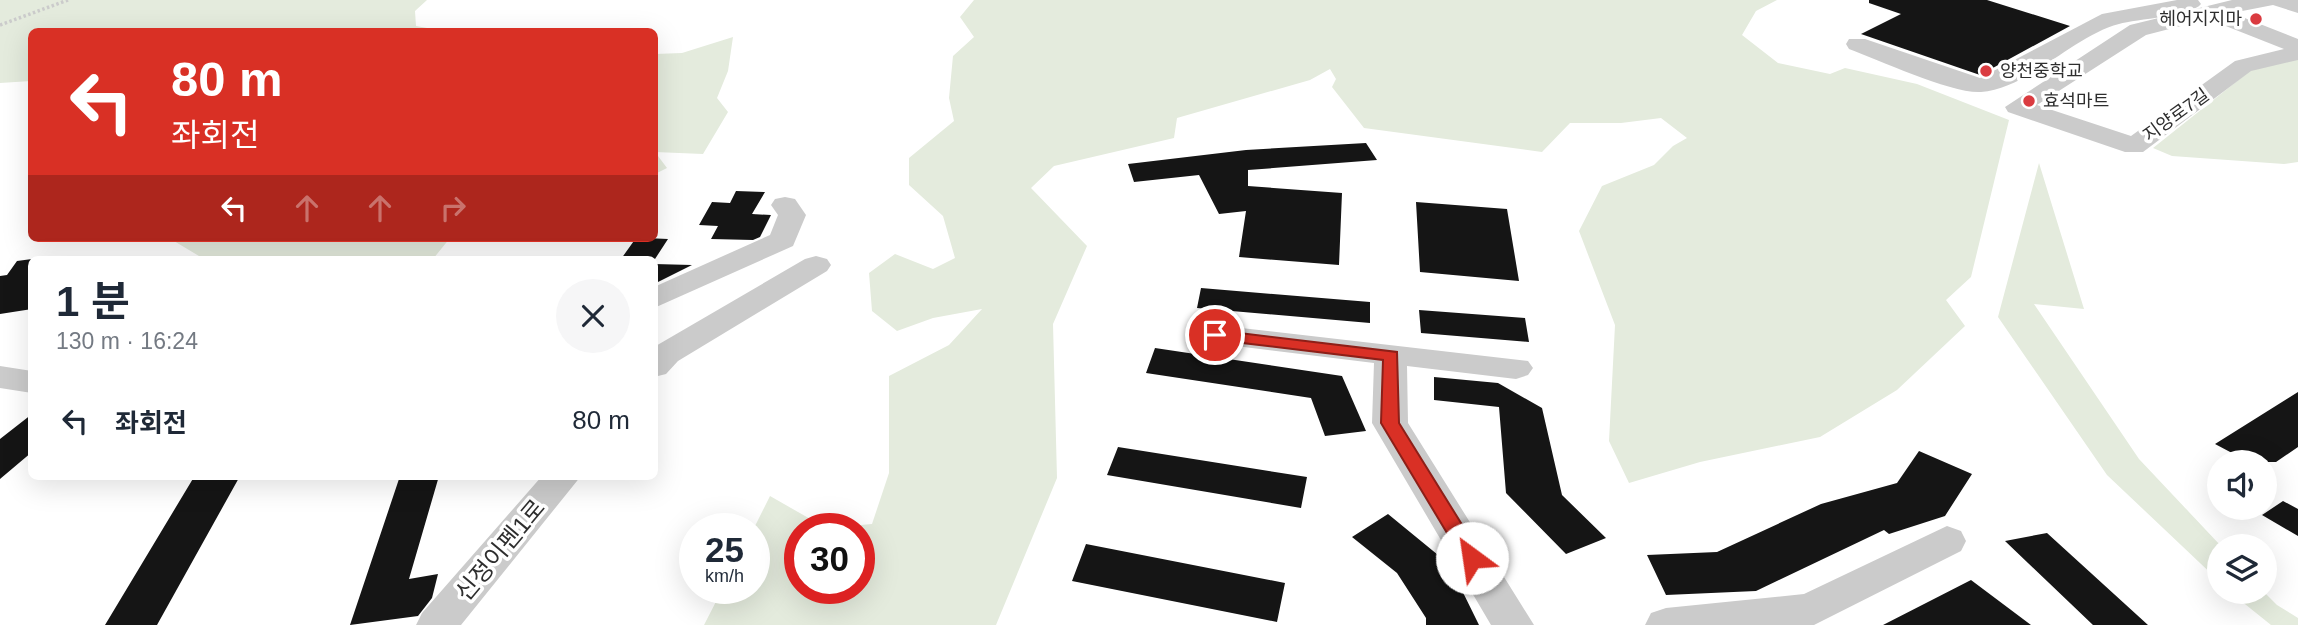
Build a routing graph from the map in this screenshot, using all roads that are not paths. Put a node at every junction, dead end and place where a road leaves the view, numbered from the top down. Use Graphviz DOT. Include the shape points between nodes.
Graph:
graph roads {
  1 [pos="2267,0"];
  2 [pos="2280,0"];
  3 [pos="2194,5"];
  4 [pos="2298,7"];
  5 [pos="1857,44"];
  6 [pos="2298,51"];
  7 [pos="785,205"];
  8 [pos="816,265"];
  9 [pos="658,297"];
  10 [pos="1215,335"];
  11 [pos="1391,356"];
  12 [pos="658,357"];
  13 [pos="1516,368"];
  14 [pos="0,377"];
  15 [pos="28,381"];
  16 [pos="560,480"];
  17 [pos="1947,541"];
  18 [pos="1820,617"];
  19 [pos="437,625"];
  20 [pos="1513,625"];
  21 [pos="1666,625"];
  1 -- 3 [label="street, 지양로7길"];
  2 -- 4 [label="street"];
  3 -- 5 [label="street" via="2110,19 1996,81 1980,85"];
  3 -- 6 [label="street, 지양로7길" via="2291,44"];
  3 -- 6 [label="street, 지양로7길" via="2138,30 2017,107 2134,146 2243,66"];
  7 -- 9 [label="street" via="792,215 783,240"];
  8 -- 12 [label="street"];
  10 -- 11 [label="street"];
  11 -- 13 [label="street"];
  11 -- 20 [label="street" via="1390,423"];
  14 -- 15 [label="street"];
  16 -- 19 [label="street, 신정이펜1로"];
  17 -- 18 [label="street"];
  18 -- 21 [label="street"];
}
